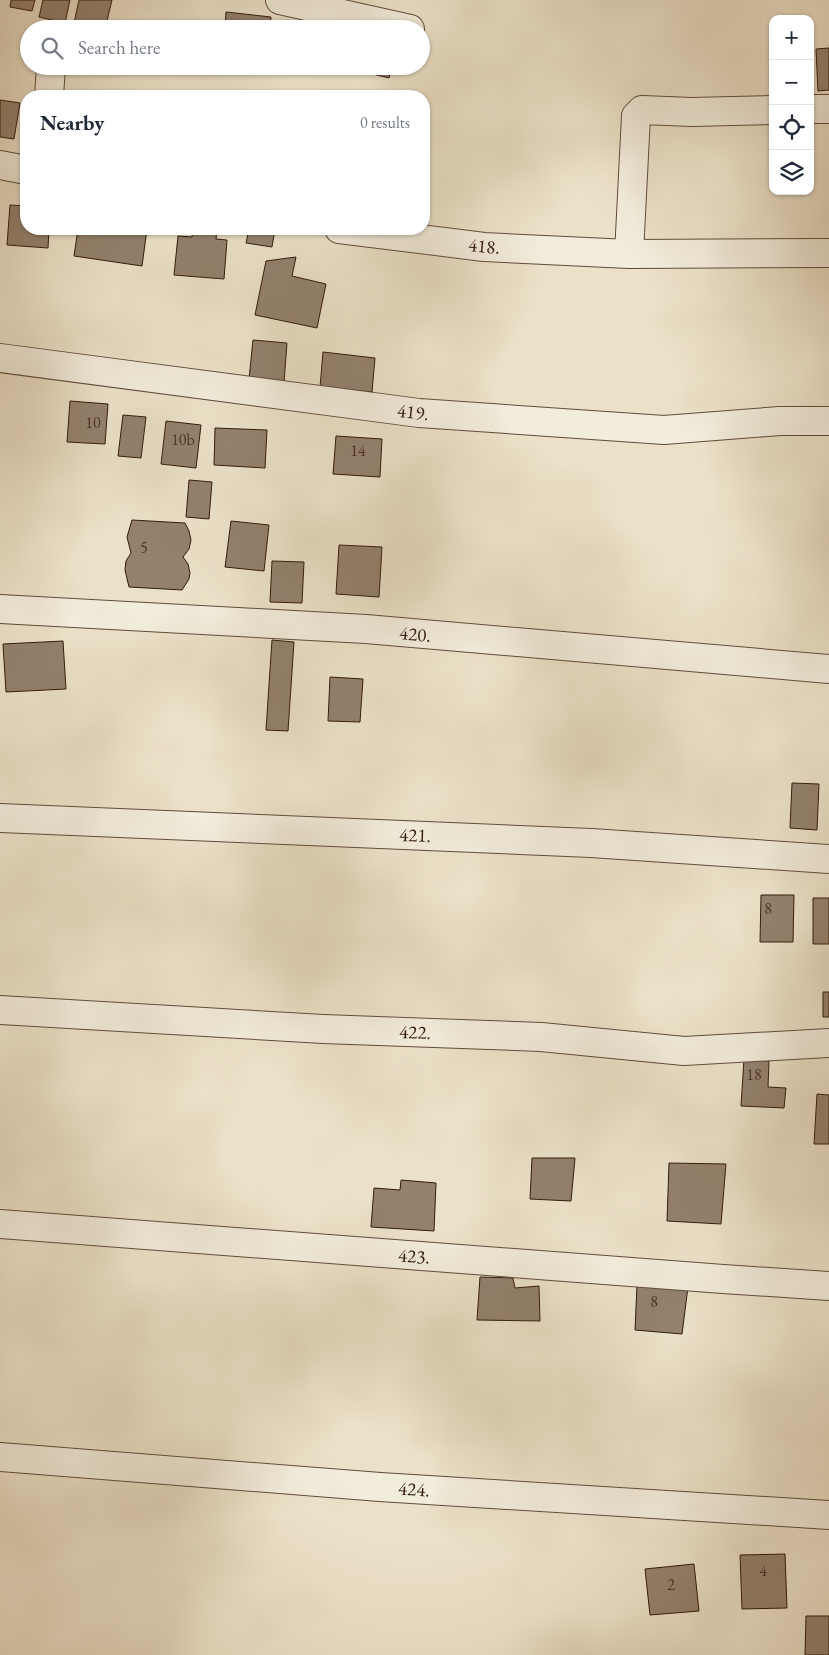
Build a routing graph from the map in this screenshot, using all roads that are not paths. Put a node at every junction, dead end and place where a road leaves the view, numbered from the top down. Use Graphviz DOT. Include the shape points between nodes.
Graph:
graph roads {
  1 [pos="280,0"];
  2 [pos="370,20"];
  3 [pos="50,75"];
  4 [pos="49,90"];
  5 [pos="814,109"];
  6 [pos="829,109"];
  7 [pos="769,110"];
  8 [pos="0,165"];
  9 [pos="20,169"];
  10 [pos="387,235"];
  11 [pos="829,253"];
  12 [pos="629,254"];
  13 [pos="0,358"];
  14 [pos="829,421"];
  15 [pos="0,609"];
  16 [pos="829,670"];
  17 [pos="0,818"];
  18 [pos="829,859"];
  19 [pos="0,1010"];
  20 [pos="829,1043"];
  21 [pos="0,1224"];
  22 [pos="829,1286"];
  23 [pos="0,1456"];
  24 [pos="829,1515"];
  1 -- 2 [label="street"];
  3 -- 4 [label="street"];
  5 -- 6 [label="street"];
  7 -- 12 [label="street" via="642,110 636,116"];
  8 -- 9 [label="street"];
  10 -- 12 [label="street, 418." via="484,247"];
  11 -- 12 [label="street, 418."];
  13 -- 14 [label="street, 419." via="438,414 664,430 780,421"];
  15 -- 16 [label="street, 420." via="366,629"];
  17 -- 18 [label="street, 421." via="591,842"];
  19 -- 20 [label="street, 422." via="322,1029 541,1037 684,1051"];
  21 -- 22 [label="street, 423."];
  23 -- 24 [label="street, 424." via="380,1487"];
}
